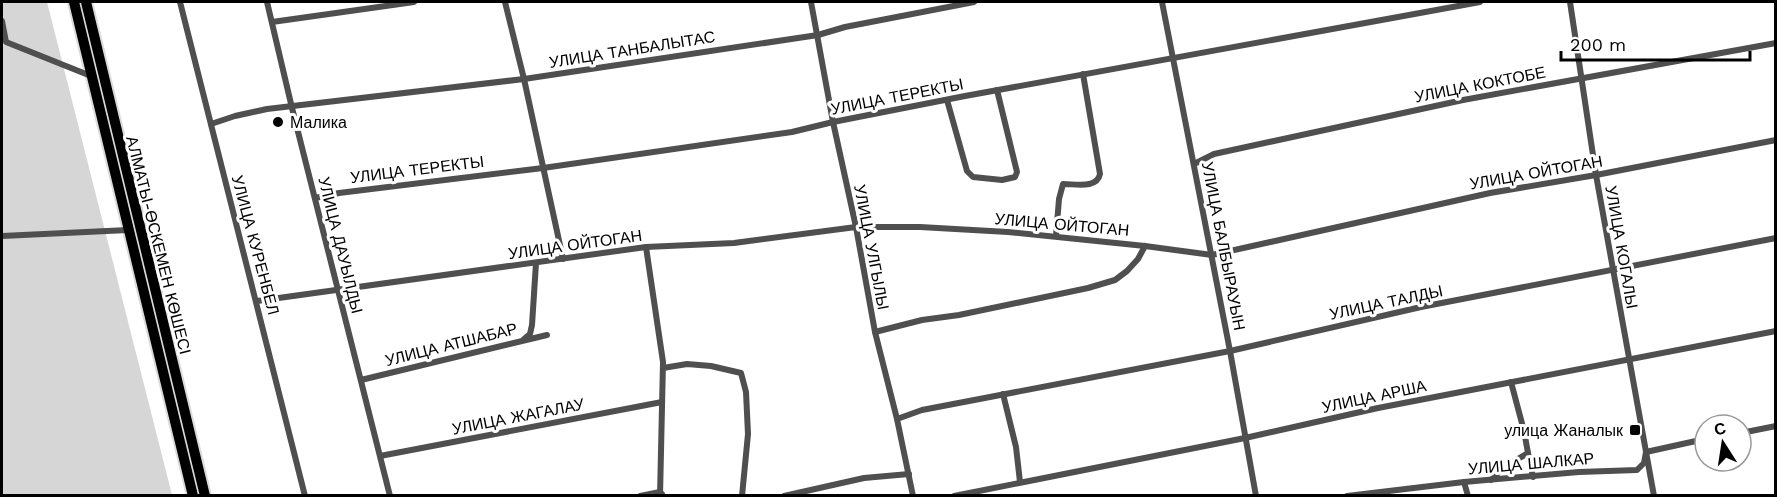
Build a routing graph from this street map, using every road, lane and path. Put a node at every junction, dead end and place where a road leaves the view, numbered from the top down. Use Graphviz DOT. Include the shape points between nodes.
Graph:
graph roads {
  1 [pos="74,2"];
  2 [pos="86,2"];
  3 [pos="180,2"];
  4 [pos="267,2"];
  5 [pos="414,2"];
  6 [pos="505,2"];
  7 [pos="811,2"];
  8 [pos="974,2"];
  9 [pos="1162,2"];
  10 [pos="1480,2"];
  11 [pos="1570,2"];
  12 [pos="358,5"];
  13 [pos="2,21"];
  14 [pos="272,22"];
  15 [pos="818,34"];
  16 [pos="1776,43"];
  17 [pos="1173,57"];
  18 [pos="1083,74"];
  19 [pos="92,77"];
  20 [pos="524,79"];
  21 [pos="1582,79"];
  22 [pos="997,90"];
  23 [pos="947,100"];
  24 [pos="291,105"];
  25 [pos="833,122"];
  26 [pos="211,124"];
  27 [pos="1776,140"];
  28 [pos="1194,165"];
  29 [pos="543,168"];
  30 [pos="1596,175"];
  31 [pos="315,198"];
  32 [pos="856,227"];
  33 [pos="128,230"];
  34 [pos="2,236"];
  35 [pos="1056,236"];
  36 [pos="1776,238"];
  37 [pos="1145,246"];
  38 [pos="646,247"];
  39 [pos="1212,255"];
  40 [pos="141,258"];
  41 [pos="563,259"];
  42 [pos="536,263"];
  43 [pos="1612,271"];
  44 [pos="338,290"];
  45 [pos="257,301"];
  46 [pos="1776,331"];
  47 [pos="875,332"];
  48 [pos="547,335"];
  49 [pos="522,341"];
  50 [pos="1230,351"];
  51 [pos="1629,360"];
  52 [pos="663,368"];
  53 [pos="361,380"];
  54 [pos="1511,382"];
  55 [pos="1003,394"];
  56 [pos="662,402"];
  57 [pos="897,419"];
  58 [pos="1776,426"];
  59 [pos="1753,431"];
  60 [pos="1245,438"];
  61 [pos="1693,442"];
  62 [pos="1646,452"];
  63 [pos="1528,453"];
  64 [pos="380,456"];
  65 [pos="909,474"];
  66 [pos="1533,477"];
  67 [pos="1491,481"];
  68 [pos="1020,482"];
  69 [pos="1464,482"];
  70 [pos="661,494"];
  71 [pos="193,495"];
  72 [pos="205,495"];
  73 [pos="305,495"];
  74 [pos="390,495"];
  75 [pos="640,495"];
  76 [pos="742,495"];
  77 [pos="784,495"];
  78 [pos="913,495"];
  79 [pos="954,495"];
  80 [pos="1256,495"];
  81 [pos="1347,495"];
  82 [pos="1468,495"];
  83 [pos="1654,495"];
  1 -- 19 [label="highway, АЛМАТЫ-ӨСКЕМЕН КӨШЕСІ"];
  2 -- 40 [label="highway, АЛМАТЫ-ӨСКЕМЕН КӨШЕСІ"];
  3 -- 26 [label="street, УЛИЦА КУРЕНБЕЛ"];
  4 -- 14 [label="street, УЛИЦА ДАУЫЛДЫ"];
  5 -- 12 [label="street"];
  6 -- 20 [label="street"];
  7 -- 15 [label="street, УЛИЦА УЛГЫЛЫ"];
  8 -- 15 [label="street, УЛИЦА ТАНБАЛЫТАС"];
  9 -- 17 [label="street, УЛИЦА БАЛБЫРАУЫН"];
  10 -- 17 [label="street, УЛИЦА ТЕРЕКТЫ"];
  11 -- 21 [label="street, УЛИЦА КОГАЛЫ"];
  12 -- 14 [label="street"];
  13 -- 19 [label="street" via="6,42"];
  14 -- 24 [label="street, УЛИЦА ДАУЫЛДЫ"];
  15 -- 20 [label="street, УЛИЦА ТАНБАЛЫТАС"];
  15 -- 25 [label="street, УЛИЦА УЛГЫЛЫ"];
  16 -- 21 [label="street, УЛИЦА КОКТОБЕ"];
  17 -- 18 [label="street, УЛИЦА ТЕРЕКТЫ"];
  17 -- 28 [label="street, УЛИЦА БАЛБЫРАУЫН"];
  18 -- 22 [label="street, УЛИЦА ТЕРЕКТЫ"];
  18 -- 35 [label="street" via="1099,180 1063,184"];
  19 -- 33 [label="highway, АЛМАТЫ-ӨСКЕМЕН КӨШЕСІ"];
  20 -- 24 [label="street, УЛИЦА ТАНБАЛЫТАС"];
  20 -- 29 [label="street"];
  21 -- 28 [label="street, УЛИЦА КОКТОБЕ" via="1462,99 1214,153"];
  21 -- 30 [label="street, УЛИЦА КОГАЛЫ"];
  22 -- 23 [label="street, УЛИЦА ТЕРЕКТЫ"];
  22 -- 23 [label="street" via="1017,172 1015,177 1002,180 974,177 967,171"];
  23 -- 25 [label="street, УЛИЦА ТЕРЕКТЫ"];
  24 -- 26 [label="street, УЛИЦА ТАНБАЛЫТАС"];
  24 -- 31 [label="street, УЛИЦА ДАУЫЛДЫ"];
  25 -- 29 [label="street, УЛИЦА ТЕРЕКТЫ" via="792,132"];
  25 -- 32 [label="street, УЛИЦА УЛГЫЛЫ"];
  26 -- 45 [label="street, УЛИЦА КУРЕНБЕЛ"];
  27 -- 30 [label="street, УЛИЦА ОЙТОГАН"];
  28 -- 39 [label="street, УЛИЦА БАЛБЫРАУЫН"];
  29 -- 31 [label="street, УЛИЦА ТЕРЕКТЫ"];
  29 -- 41 [label="street"];
  30 -- 39 [label="street, УЛИЦА ОЙТОГАН" via="1490,193"];
  30 -- 43 [label="street, УЛИЦА КОГАЛЫ"];
  31 -- 44 [label="street, УЛИЦА ДАУЫЛДЫ"];
  32 -- 35 [label="street, УЛИЦА ОЙТОГАН" via="920,226"];
  32 -- 38 [label="street, УЛИЦА ОЙТОГАН" via="734,243"];
  32 -- 47 [label="street, УЛИЦА УЛГЫЛЫ"];
  33 -- 34 [label="street"];
  33 -- 40 [label="highway, АЛМАТЫ-ӨСКЕМЕН КӨШЕСІ"];
  35 -- 37 [label="street, УЛИЦА ОЙТОГАН"];
  36 -- 43 [label="street, УЛИЦА ТАЛДЫ"];
  37 -- 39 [label="street, УЛИЦА ОЙТОГАН"];
  37 -- 47 [label="street" via="1138,259 1115,280"];
  38 -- 41 [label="street, УЛИЦА ОЙТОГАН"];
  38 -- 52 [label="street"];
  39 -- 50 [label="street, УЛИЦА БАЛБЫРАУЫН"];
  40 -- 71 [label="highway, АЛМАТЫ-ӨСКЕМЕН КӨШЕСІ"];
  40 -- 72 [label="highway, АЛМАТЫ-ӨСКЕМЕН КӨШЕСІ"];
  41 -- 42 [label="street, УЛИЦА ОЙТОГАН"];
  42 -- 44 [label="street, УЛИЦА ОЙТОГАН"];
  42 -- 49 [label="street" via="530,334"];
  43 -- 50 [label="street, УЛИЦА ТАЛДЫ" via="1421,307"];
  43 -- 51 [label="street, УЛИЦА КОГАЛЫ"];
  44 -- 45 [label="street, УЛИЦА ОЙТОГАН"];
  44 -- 53 [label="street, УЛИЦА ДАУЫЛДЫ"];
  45 -- 73 [label="street, УЛИЦА КУРЕНБЕЛ"];
  46 -- 51 [label="street, УЛИЦА АРША"];
  47 -- 57 [label="street, УЛИЦА УЛГЫЛЫ"];
  48 -- 49 [label="street, УЛИЦА АТШАБАР"];
  49 -- 53 [label="street, УЛИЦА АТШАБАР"];
  50 -- 55 [label="street, УЛИЦА ТАЛДЫ"];
  50 -- 60 [label="street, УЛИЦА БАЛБЫРАУЫН"];
  51 -- 54 [label="street, УЛИЦА АРША"];
  51 -- 62 [label="street, УЛИЦА КОГАЛЫ"];
  52 -- 56 [label="street"];
  52 -- 76 [label="street" via="687,364 741,373 748,434"];
  53 -- 64 [label="street, УЛИЦА ДАУЫЛДЫ"];
  54 -- 60 [label="street, УЛИЦА АРША"];
  54 -- 63 [label="street"];
  55 -- 57 [label="street, УЛИЦА ТАЛДЫ" via="922,410"];
  55 -- 68 [label="street"];
  56 -- 64 [label="street, УЛИЦА ЖАГАЛАУ"];
  56 -- 70 [label="street"];
  57 -- 65 [label="street, УЛИЦА УЛГЫЛЫ"];
  58 -- 59 [label="street"];
  60 -- 68 [label="street, УЛИЦА АРША"];
  60 -- 80 [label="street, УЛИЦА БАЛБЫРАУЫН"];
  61 -- 62 [label="street"];
  62 -- 66 [label="street, УЛИЦА ШАЛКАР" via="1644,463 1637,470"];
  62 -- 83 [label="street, УЛИЦА КОГАЛЫ"];
  63 -- 66 [label="street"];
  63 -- 67 [label="street" via="1504,467"];
  64 -- 74 [label="street, УЛИЦА ДАУЫЛДЫ"];
  65 -- 77 [label="street" via="864,477"];
  65 -- 78 [label="street, УЛИЦА УЛГЫЛЫ"];
  66 -- 67 [label="street, УЛИЦА ШАЛКАР"];
  67 -- 69 [label="street, УЛИЦА ШАЛКАР"];
  68 -- 79 [label="street, УЛИЦА АРША"];
  69 -- 81 [label="street, УЛИЦА ШАЛКАР"];
  69 -- 82 [label="street"];
  70 -- 75 [label="street"];
}
